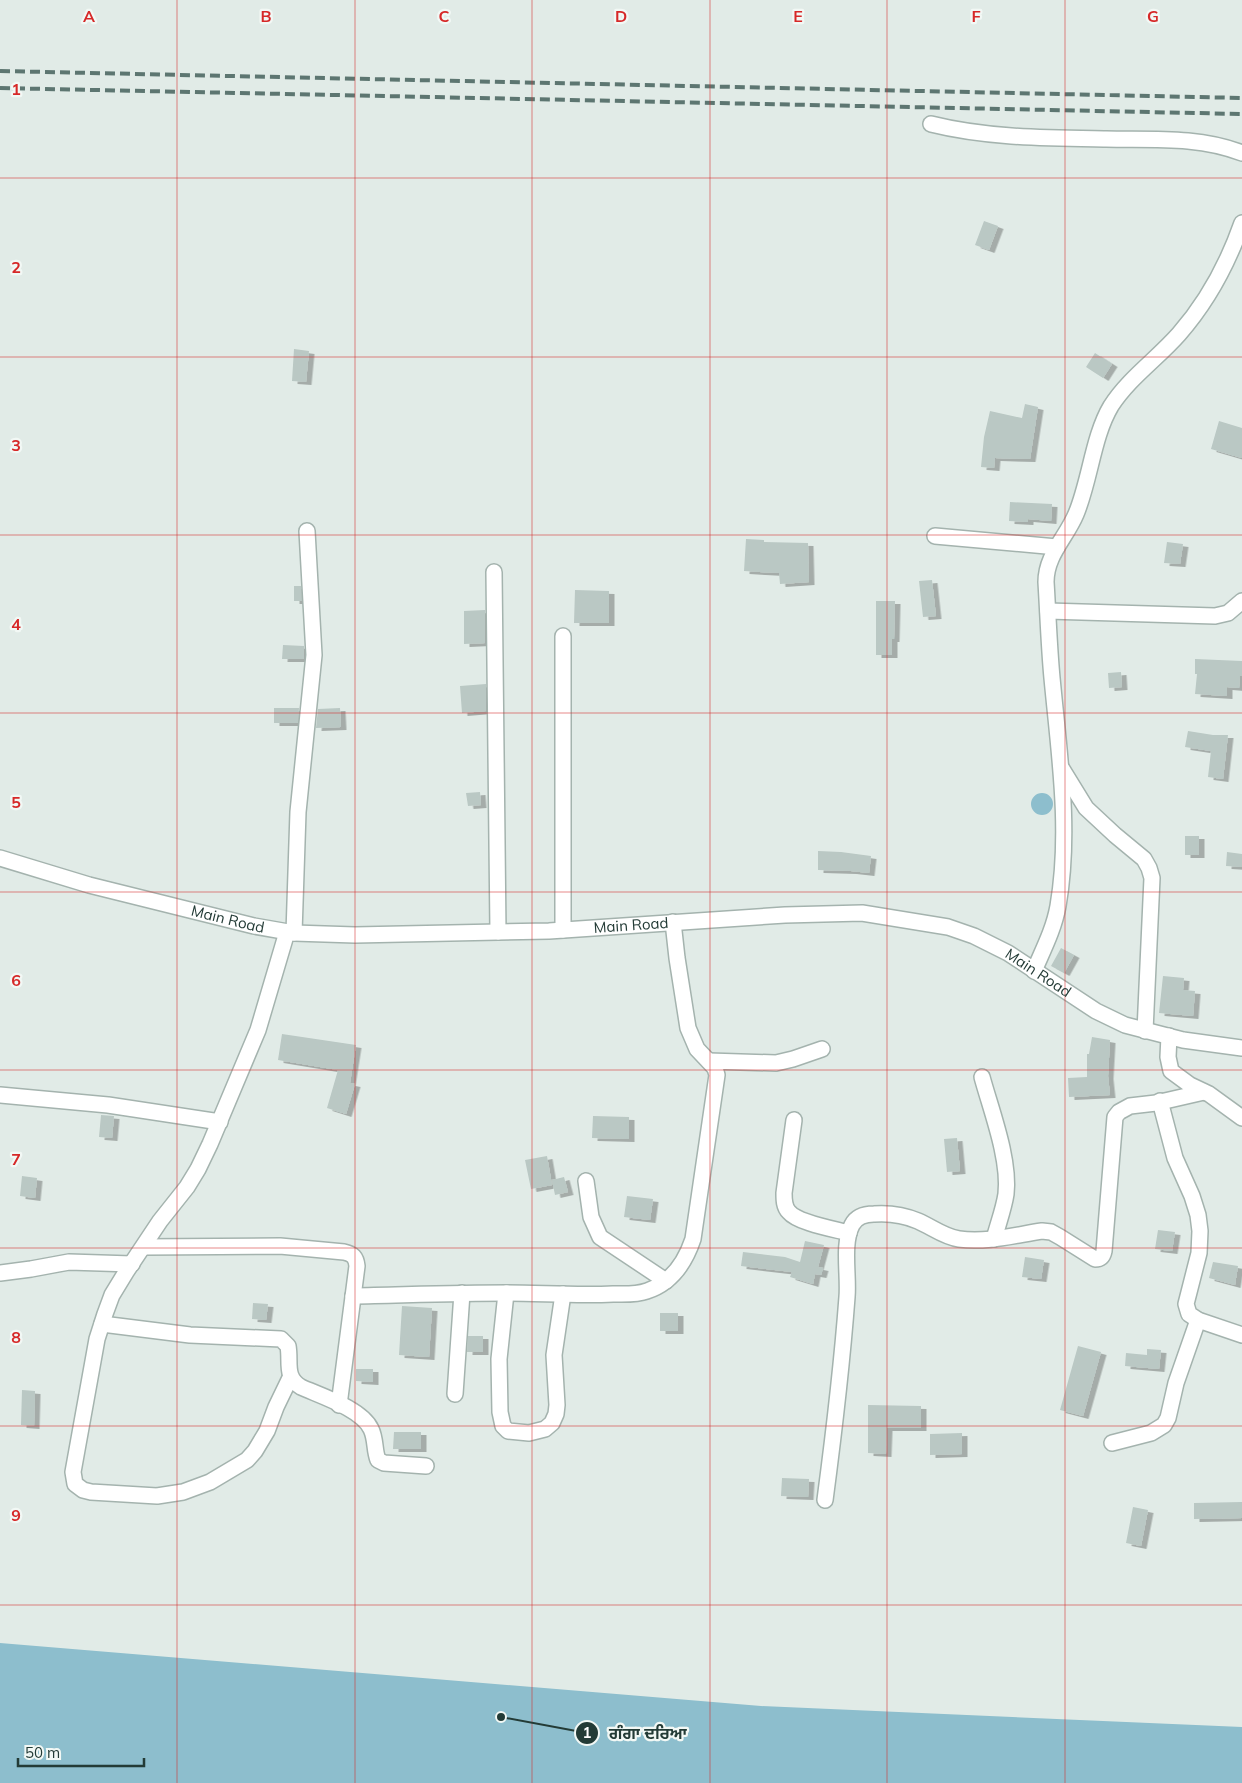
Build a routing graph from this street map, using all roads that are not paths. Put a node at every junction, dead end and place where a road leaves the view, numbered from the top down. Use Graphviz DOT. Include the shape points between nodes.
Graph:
graph roads {
  1 [pos="931,124"];
  2 [pos="1242,153"];
  3 [pos="1242,222"];
  4 [pos="307,531"];
  5 [pos="935,536"];
  6 [pos="1057,546"];
  7 [pos="494,572"];
  8 [pos="1242,601"];
  9 [pos="1048,611"];
  10 [pos="563,636"];
  11 [pos="1060,766"];
  12 [pos="0,858"];
  13 [pos="673,922"];
  14 [pos="563,930"];
  15 [pos="291,932"];
  16 [pos="498,932"];
  17 [pos="1034,971"];
  18 [pos="1145,1031"];
  19 [pos="1169,1036"];
  20 [pos="1242,1048"];
  21 [pos="822,1049"];
  22 [pos="708,1061"];
  23 [pos="982,1077"];
  24 [pos="1204,1092"];
  25 [pos="0,1095"];
  26 [pos="1160,1101"];
  27 [pos="1242,1118"];
  28 [pos="794,1120"];
  29 [pos="220,1122"];
  30 [pos="586,1181"];
  31 [pos="849,1233"];
  32 [pos="994,1238"];
  33 [pos="144,1247"];
  34 [pos="132,1264"];
  35 [pos="0,1273"];
  36 [pos="666,1281"];
  37 [pos="462,1293"];
  38 [pos="506,1293"];
  39 [pos="563,1294"];
  40 [pos="353,1296"];
  41 [pos="1198,1320"];
  42 [pos="102,1324"];
  43 [pos="1242,1334"];
  44 [pos="290,1378"];
  45 [pos="455,1394"];
  46 [pos="339,1405"];
  47 [pos="1112,1443"];
  48 [pos="426,1466"];
  49 [pos="824,1500"];
  1 -- 2 [label="street" via="987,135 1171,139 1221,146"];
  3 -- 6 [label="street" via="1216,282 1198,310 1179,335 1126,386 1111,406 1102,425 1076,514"];
  4 -- 15 [label="street" via="314,655 298,812"];
  5 -- 6 [label="street"];
  6 -- 9 [label="street" via="1046,572"];
  7 -- 16 [label="street"];
  8 -- 9 [label="street" via="1228,613 1215,616"];
  9 -- 11 [label="street"];
  10 -- 14 [label="street"];
  11 -- 17 [label="street" via="1062,879 1053,926"];
  11 -- 18 [label="street" via="1086,808 1144,859 1149,868 1152,878"];
  12 -- 15 [label="street, Main Road" via="98,888"];
  13 -- 14 [label="street, Main Road"];
  13 -- 17 [label="street, Main Road" via="862,913 948,927 974,936"];
  13 -- 22 [label="street" via="688,1028 697,1049"];
  14 -- 16 [label="street, Main Road"];
  15 -- 16 [label="street, Main Road"];
  15 -- 29 [label="street" via="258,1030"];
  17 -- 18 [label="street, Main Road" via="1096,1011"];
  18 -- 19 [label="street, Main Road"];
  19 -- 20 [label="street, Main Road"];
  19 -- 24 [label="street" via="1171,1071"];
  21 -- 22 [label="street" via="776,1063"];
  22 -- 36 [label="street" via="715,1068 717,1083 693,1239 679,1269"];
  23 -- 32 [label="street" via="1006,1177 1006,1194"];
  24 -- 26 [label="street"];
  24 -- 27 [label="street"];
  25 -- 29 [label="street" via="98,1104"];
  26 -- 32 [label="street" via="1130,1106 1115,1117 1101,1257 1095,1259 1051,1232"];
  26 -- 41 [label="street" via="1175,1158 1198,1215 1199,1253 1186,1304 1189,1314"];
  28 -- 31 [label="street" via="784,1193 787,1210 798,1219"];
  29 -- 33 [label="street" via="198,1169"];
  30 -- 36 [label="street" via="591,1217 600,1236"];
  31 -- 32 [label="street" via="859,1217 886,1214 911,1218 959,1239"];
  31 -- 49 [label="street" via="847,1298"];
  33 -- 34 [label="street"];
  33 -- 40 [label="street" via="280,1246 344,1252 353,1255 356,1261"];
  34 -- 35 [label="street" via="69,1262"];
  34 -- 42 [label="street" via="112,1295"];
  36 -- 39 [label="street" via="637,1294"];
  37 -- 38 [label="street"];
  37 -- 40 [label="street"];
  37 -- 45 [label="street"];
  38 -- 39 [label="street"];
  38 -- 39 [label="street" via="499,1359 500,1412 508,1430 529,1433 545,1429 556,1414 554,1355"];
  40 -- 46 [label="street"];
  41 -- 43 [label="street"];
  41 -- 47 [label="street" via="1164,1425 1151,1433"];
  42 -- 44 [label="street" via="190,1335 276,1338 288,1346"];
  42 -- 44 [label="street" via="73,1472 75,1484 83,1490 157,1496 183,1492 210,1482 247,1460 255,1451"];
  44 -- 46 [label="street" via="301,1387"];
  46 -- 48 [label="street" via="367,1422 375,1437 376,1454 381,1462"];
}
